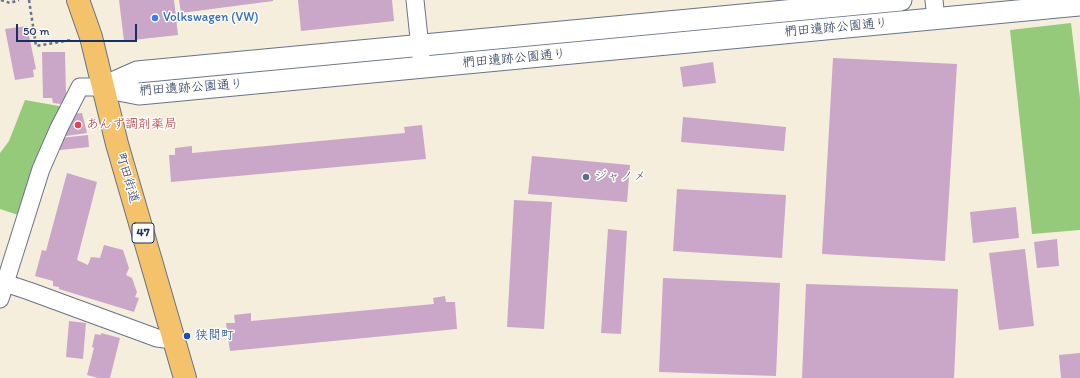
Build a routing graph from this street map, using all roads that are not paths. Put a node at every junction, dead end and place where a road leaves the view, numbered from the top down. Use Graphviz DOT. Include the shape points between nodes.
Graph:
graph roads {
  1 [pos="78,0"];
  2 [pos="414,0"];
  3 [pos="901,0"];
  4 [pos="1080,5"];
  5 [pos="935,10"];
  6 [pos="420,46"];
  7 [pos="422,67"];
  8 [pos="103,87"];
  9 [pos="5,283"];
  10 [pos="0,299"];
  11 [pos="173,340"];
  12 [pos="185,378"];
  1 -- 8 [label="main road, 町田街道 / 47" via="91,37"];
  2 -- 6 [label="street"];
  3 -- 6 [label="street, 椚田遺跡公園通り"];
  4 -- 5 [label="street, 椚田遺跡公園通り"];
  5 -- 7 [label="street, 椚田遺跡公園通り"];
  6 -- 7 [label="street"];
  6 -- 8 [label="street, 椚田遺跡公園通り" via="137,72"];
  7 -- 8 [label="street, 椚田遺跡公園通り" via="139,94"];
  8 -- 9 [label="street" via="80,87 59,128 41,169"];
  8 -- 11 [label="main road, 町田街道 / 47"];
  9 -- 10 [label="street"];
  9 -- 11 [label="street" via="157,338"];
  11 -- 12 [label="main road, 町田街道 / 47"];
}
